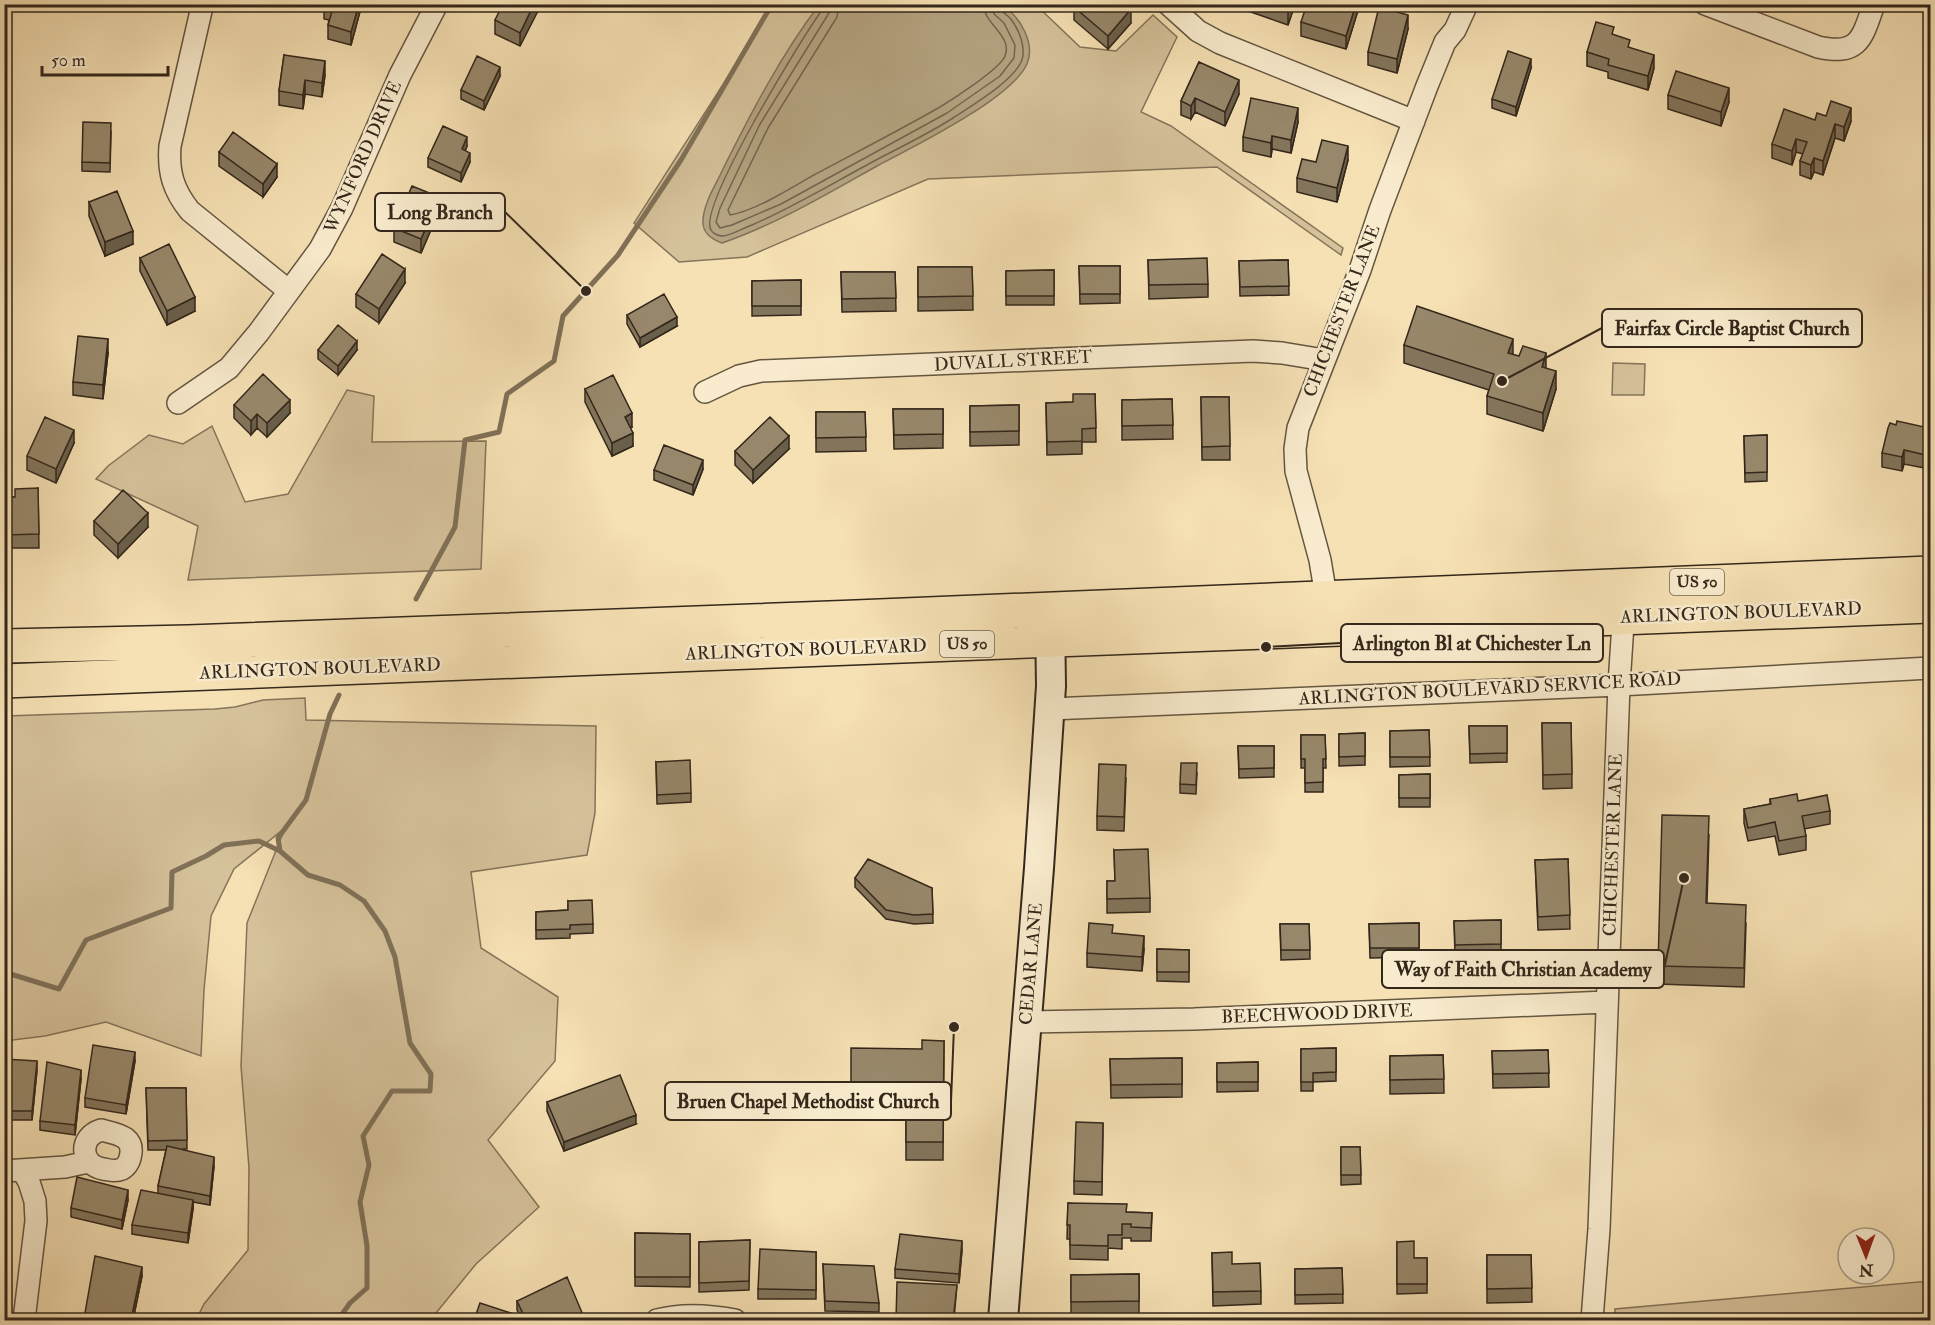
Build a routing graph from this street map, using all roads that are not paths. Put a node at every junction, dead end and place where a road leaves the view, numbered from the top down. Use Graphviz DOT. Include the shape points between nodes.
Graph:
graph roads {
  1 [pos="437,4"];
  2 [pos="1168,4"];
  3 [pos="1467,4"];
  4 [pos="1705,4"];
  5 [pos="1874,4"];
  6 [pos="201,11"];
  7 [pos="1414,121"];
  8 [pos="289,291"];
  9 [pos="1324,360"];
  10 [pos="705,392"];
  11 [pos="178,403"];
  12 [pos="1930,573"];
  13 [pos="1626,585"];
  14 [pos="1327,597"];
  15 [pos="1930,606"];
  16 [pos="1049,608"];
  17 [pos="1623,618"];
  18 [pos="1329,630"];
  19 [pos="1050,640"];
  20 [pos="4,646"];
  21 [pos="1930,668"];
  22 [pos="4,681"];
  23 [pos="1618,685"];
  24 [pos="1050,709"];
  25 [pos="1607,1002"];
  26 [pos="1027,1022"];
  27 [pos="88,1162"];
  28 [pos="13,1170"];
  29 [pos="24,1320"];
  30 [pos="657,1320"];
  31 [pos="735,1320"];
  32 [pos="1003,1320"];
  33 [pos="1592,1320"];
  1 -- 8 [label="street, WYNFORD DRIVE" via="400,75 342,208 320,249"];
  2 -- 7 [label="street" via="1198,31 1220,43"];
  3 -- 7 [label="street, CHICHESTER LANE" via="1445,42"];
  4 -- 5 [label="street" via="1833,50 1854,46"];
  6 -- 8 [label="street" via="170,146 171,180 190,211"];
  7 -- 9 [label="street, CHICHESTER LANE"];
  8 -- 11 [label="street, WYNFORD DRIVE" via="230,368"];
  9 -- 10 [label="street, DUVALL STREET" via="1252,351 760,371"];
  9 -- 14 [label="street, CHICHESTER LANE" via="1298,428 1295,449 1296,471"];
  12 -- 13 [label="main road, ARLINGTON BOULEVARD / US 50"];
  13 -- 14 [label="main road, ARLINGTON BOULEVARD / US 50"];
  13 -- 17 [label="street, CHICHESTER LANE"];
  14 -- 16 [label="main road, ARLINGTON BOULEVARD / US 50"];
  14 -- 18 [label="street, CHICHESTER LANE"];
  15 -- 17 [label="main road, ARLINGTON BOULEVARD / US 50"];
  16 -- 19 [label="main road, CEDAR LANE"];
  16 -- 20 [label="main road, ARLINGTON BOULEVARD / US 50"];
  17 -- 18 [label="main road, ARLINGTON BOULEVARD / US 50"];
  17 -- 23 [label="street, CHICHESTER LANE"];
  18 -- 19 [label="main road, ARLINGTON BOULEVARD / US 50"];
  19 -- 22 [label="main road, ARLINGTON BOULEVARD / US 50"];
  19 -- 24 [label="main road, CEDAR LANE"];
  21 -- 23 [label="street, ARLINGTON BOULEVARD SERVICE ROAD"];
  23 -- 24 [label="street, ARLINGTON BOULEVARD SERVICE ROAD"];
  23 -- 25 [label="street, CHICHESTER LANE"];
  24 -- 26 [label="main road, CEDAR LANE"];
  25 -- 26 [label="street, BEECHWOOD DRIVE"];
  25 -- 33 [label="street, CHICHESTER LANE"];
  26 -- 32 [label="main road, CEDAR LANE"];
  27 -- 28 [label="street"];
  28 -- 29 [label="street" via="29,1182 35,1201"];
  30 -- 31 [label="street" via="693,1315"];
}
